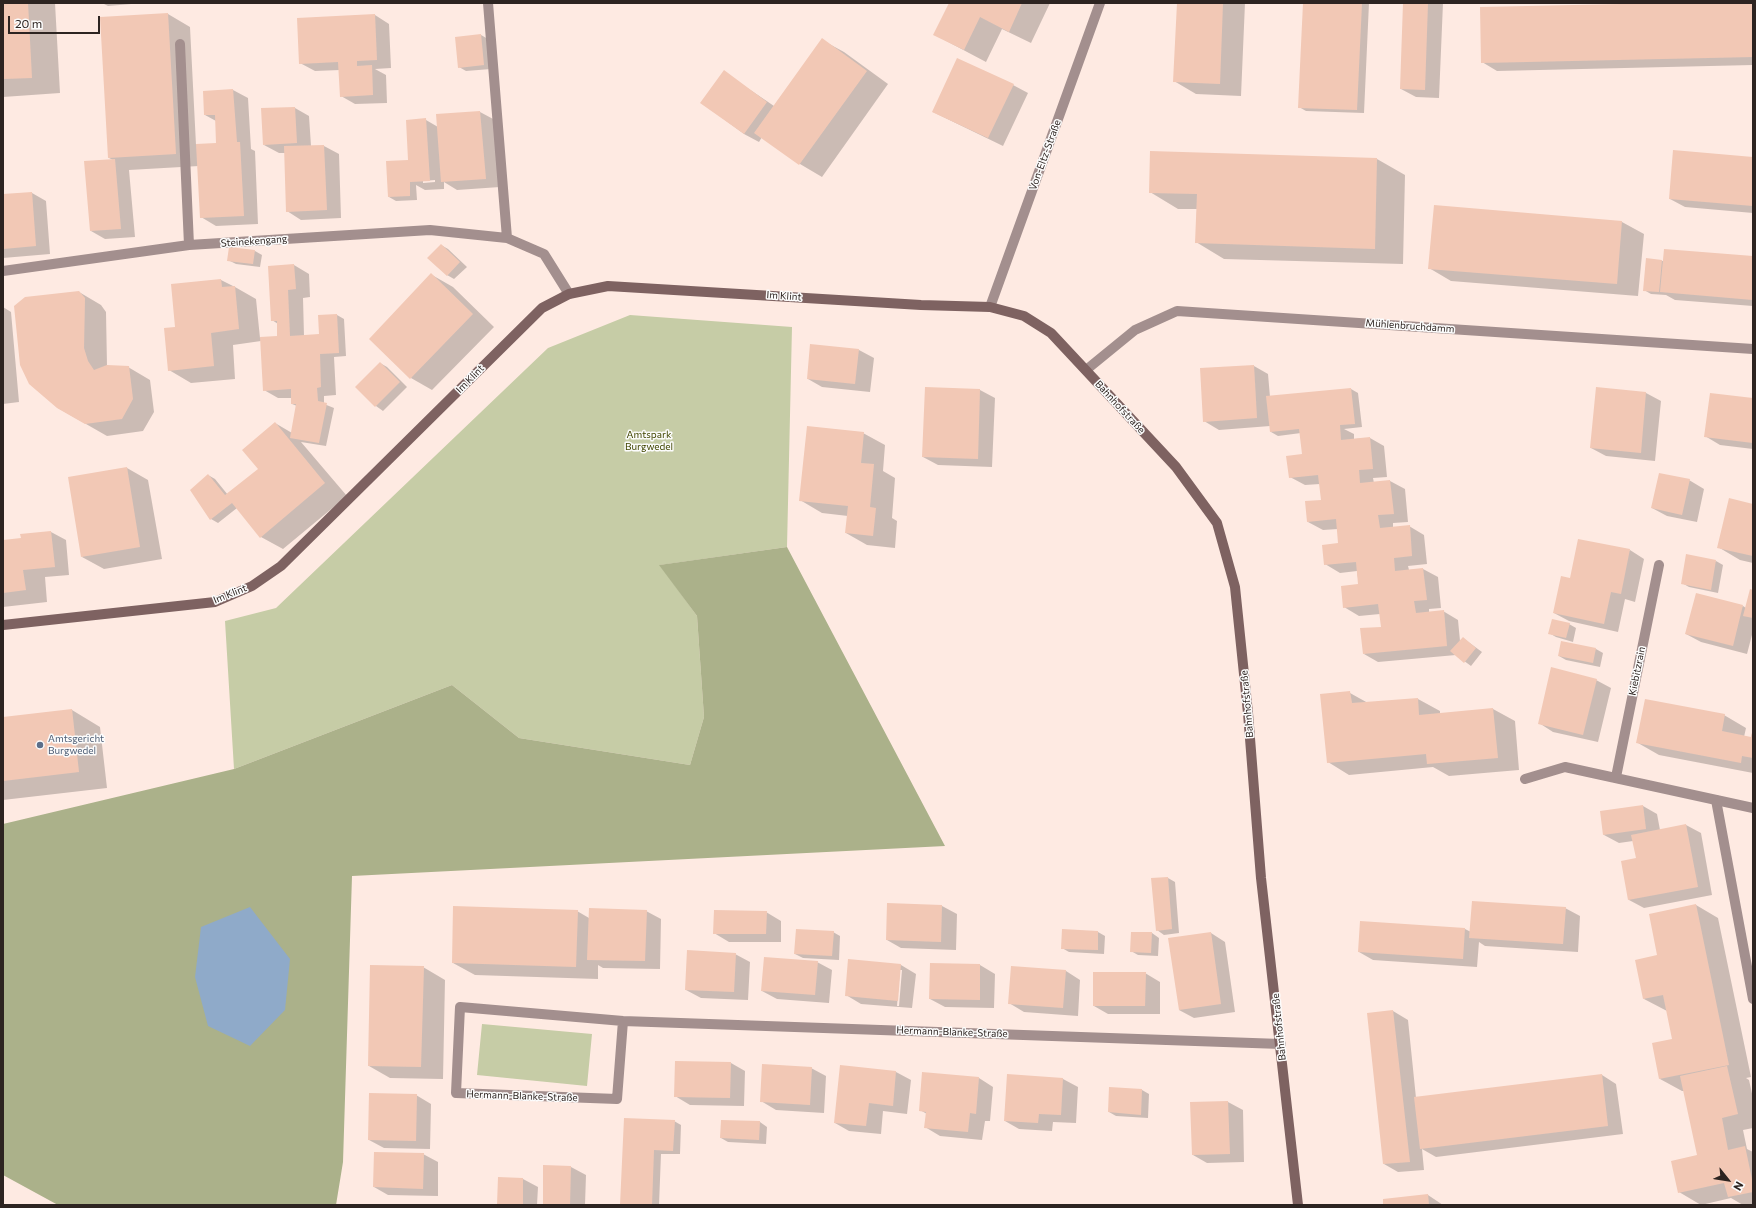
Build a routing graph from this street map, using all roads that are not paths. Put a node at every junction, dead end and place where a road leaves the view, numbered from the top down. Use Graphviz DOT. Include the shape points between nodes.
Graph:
graph roads {
  1 [pos="488,3"];
  2 [pos="1100,3"];
  3 [pos="180,44"];
  4 [pos="507,238"];
  5 [pos="189,245"];
  6 [pos="3,271"];
  7 [pos="569,294"];
  8 [pos="990,307"];
  9 [pos="1753,349"];
  10 [pos="1086,370"];
  11 [pos="1659,565"];
  12 [pos="3,625"];
  13 [pos="1616,777"];
  14 [pos="1525,779"];
  15 [pos="1716,800"];
  16 [pos="1753,808"];
  17 [pos="1753,999"];
  18 [pos="623,1021"];
  19 [pos="1281,1044"];
  20 [pos="1298,1205"];
  1 -- 4 [label="street"];
  2 -- 8 [label="street, Von-Eltz-Straße"];
  3 -- 5 [label="street"];
  4 -- 5 [label="street, Steinekengang" via="430,230"];
  4 -- 7 [label="street, Steinekengang" via="544,254"];
  5 -- 6 [label="street, Steinekengang"];
  7 -- 8 [label="main road, Im Klint" via="608,286"];
  7 -- 12 [label="main road, Im Klint" via="542,308 281,566 252,586 214,602"];
  8 -- 10 [label="main road, Bahnhofstraße" via="1024,316 1051,333"];
  9 -- 10 [label="street, Mühlenbruchdamm" via="1177,311 1134,330"];
  10 -- 19 [label="main road, Bahnhofstraße" via="1176,466 1217,523 1235,587 1261,878"];
  11 -- 13 [label="street, Kiebitzrain"];
  13 -- 14 [label="street" via="1565,767"];
  13 -- 15 [label="street"];
  15 -- 16 [label="street"];
  15 -- 17 [label="street"];
  18 -- 18 [label="street, Hermann-Blanke-Straße" via="460,1007 456,1093 616,1099"];
  18 -- 19 [label="street, Hermann-Blanke-Straße"];
  19 -- 20 [label="main road, Bahnhofstraße"];
}
